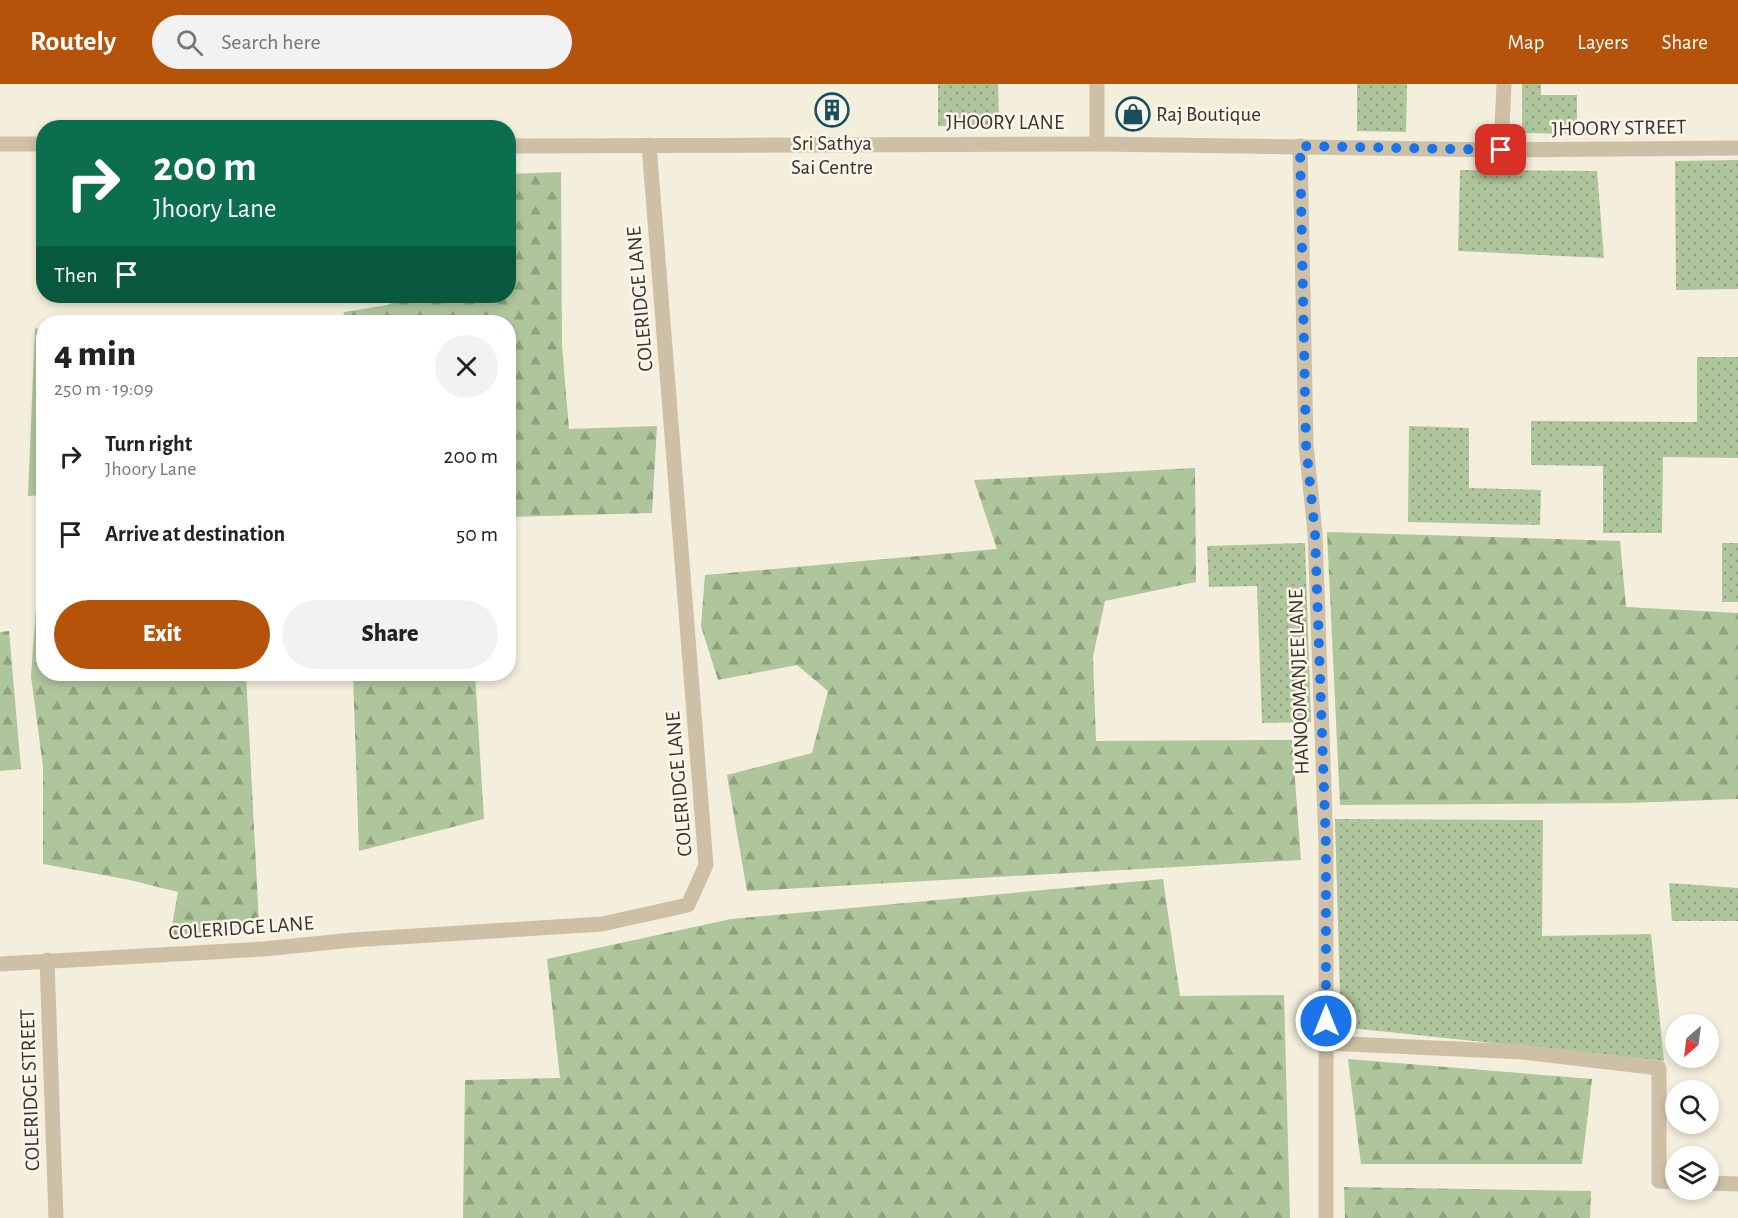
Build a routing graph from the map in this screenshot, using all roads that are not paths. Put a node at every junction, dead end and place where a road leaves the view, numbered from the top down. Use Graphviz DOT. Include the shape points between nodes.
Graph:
graph roads {
  1 [pos="1097,84"];
  2 [pos="1504,84"];
  3 [pos="0,144"];
  4 [pos="36,144"];
  5 [pos="1097,144"];
  6 [pos="649,145"];
  7 [pos="516,146"];
  8 [pos="1300,146"];
  9 [pos="1738,148"];
  10 [pos="1501,150"];
  11 [pos="46,960"];
  12 [pos="0,964"];
  13 [pos="1326,1043"];
  14 [pos="1665,1181"];
  15 [pos="1719,1183"];
  16 [pos="1738,1184"];
  17 [pos="56,1218"];
  18 [pos="1326,1218"];
  1 -- 5 [label="street"];
  2 -- 10 [label="street"];
  3 -- 4 [label="street"];
  5 -- 6 [label="street, JHOORY LANE"];
  5 -- 8 [label="street, JHOORY LANE"];
  6 -- 7 [label="street, JHOORY LANE"];
  6 -- 11 [label="street, COLERIDGE LANE" via="706,865 688,906 602,924 264,949"];
  8 -- 10 [label="street, JHOORY LANE"];
  8 -- 13 [label="street, HANOOMANJEE LANE" via="1306,445 1315,533 1325,835"];
  9 -- 10 [label="street, JHOORY STREET"];
  11 -- 12 [label="street, COLERIDGE LANE"];
  11 -- 17 [label="street, COLERIDGE STREET"];
  13 -- 14 [label="street" via="1522,1052 1659,1068 1659,1181"];
  13 -- 18 [label="street, HANOOMANJEE LANE"];
  15 -- 16 [label="street"];
}
